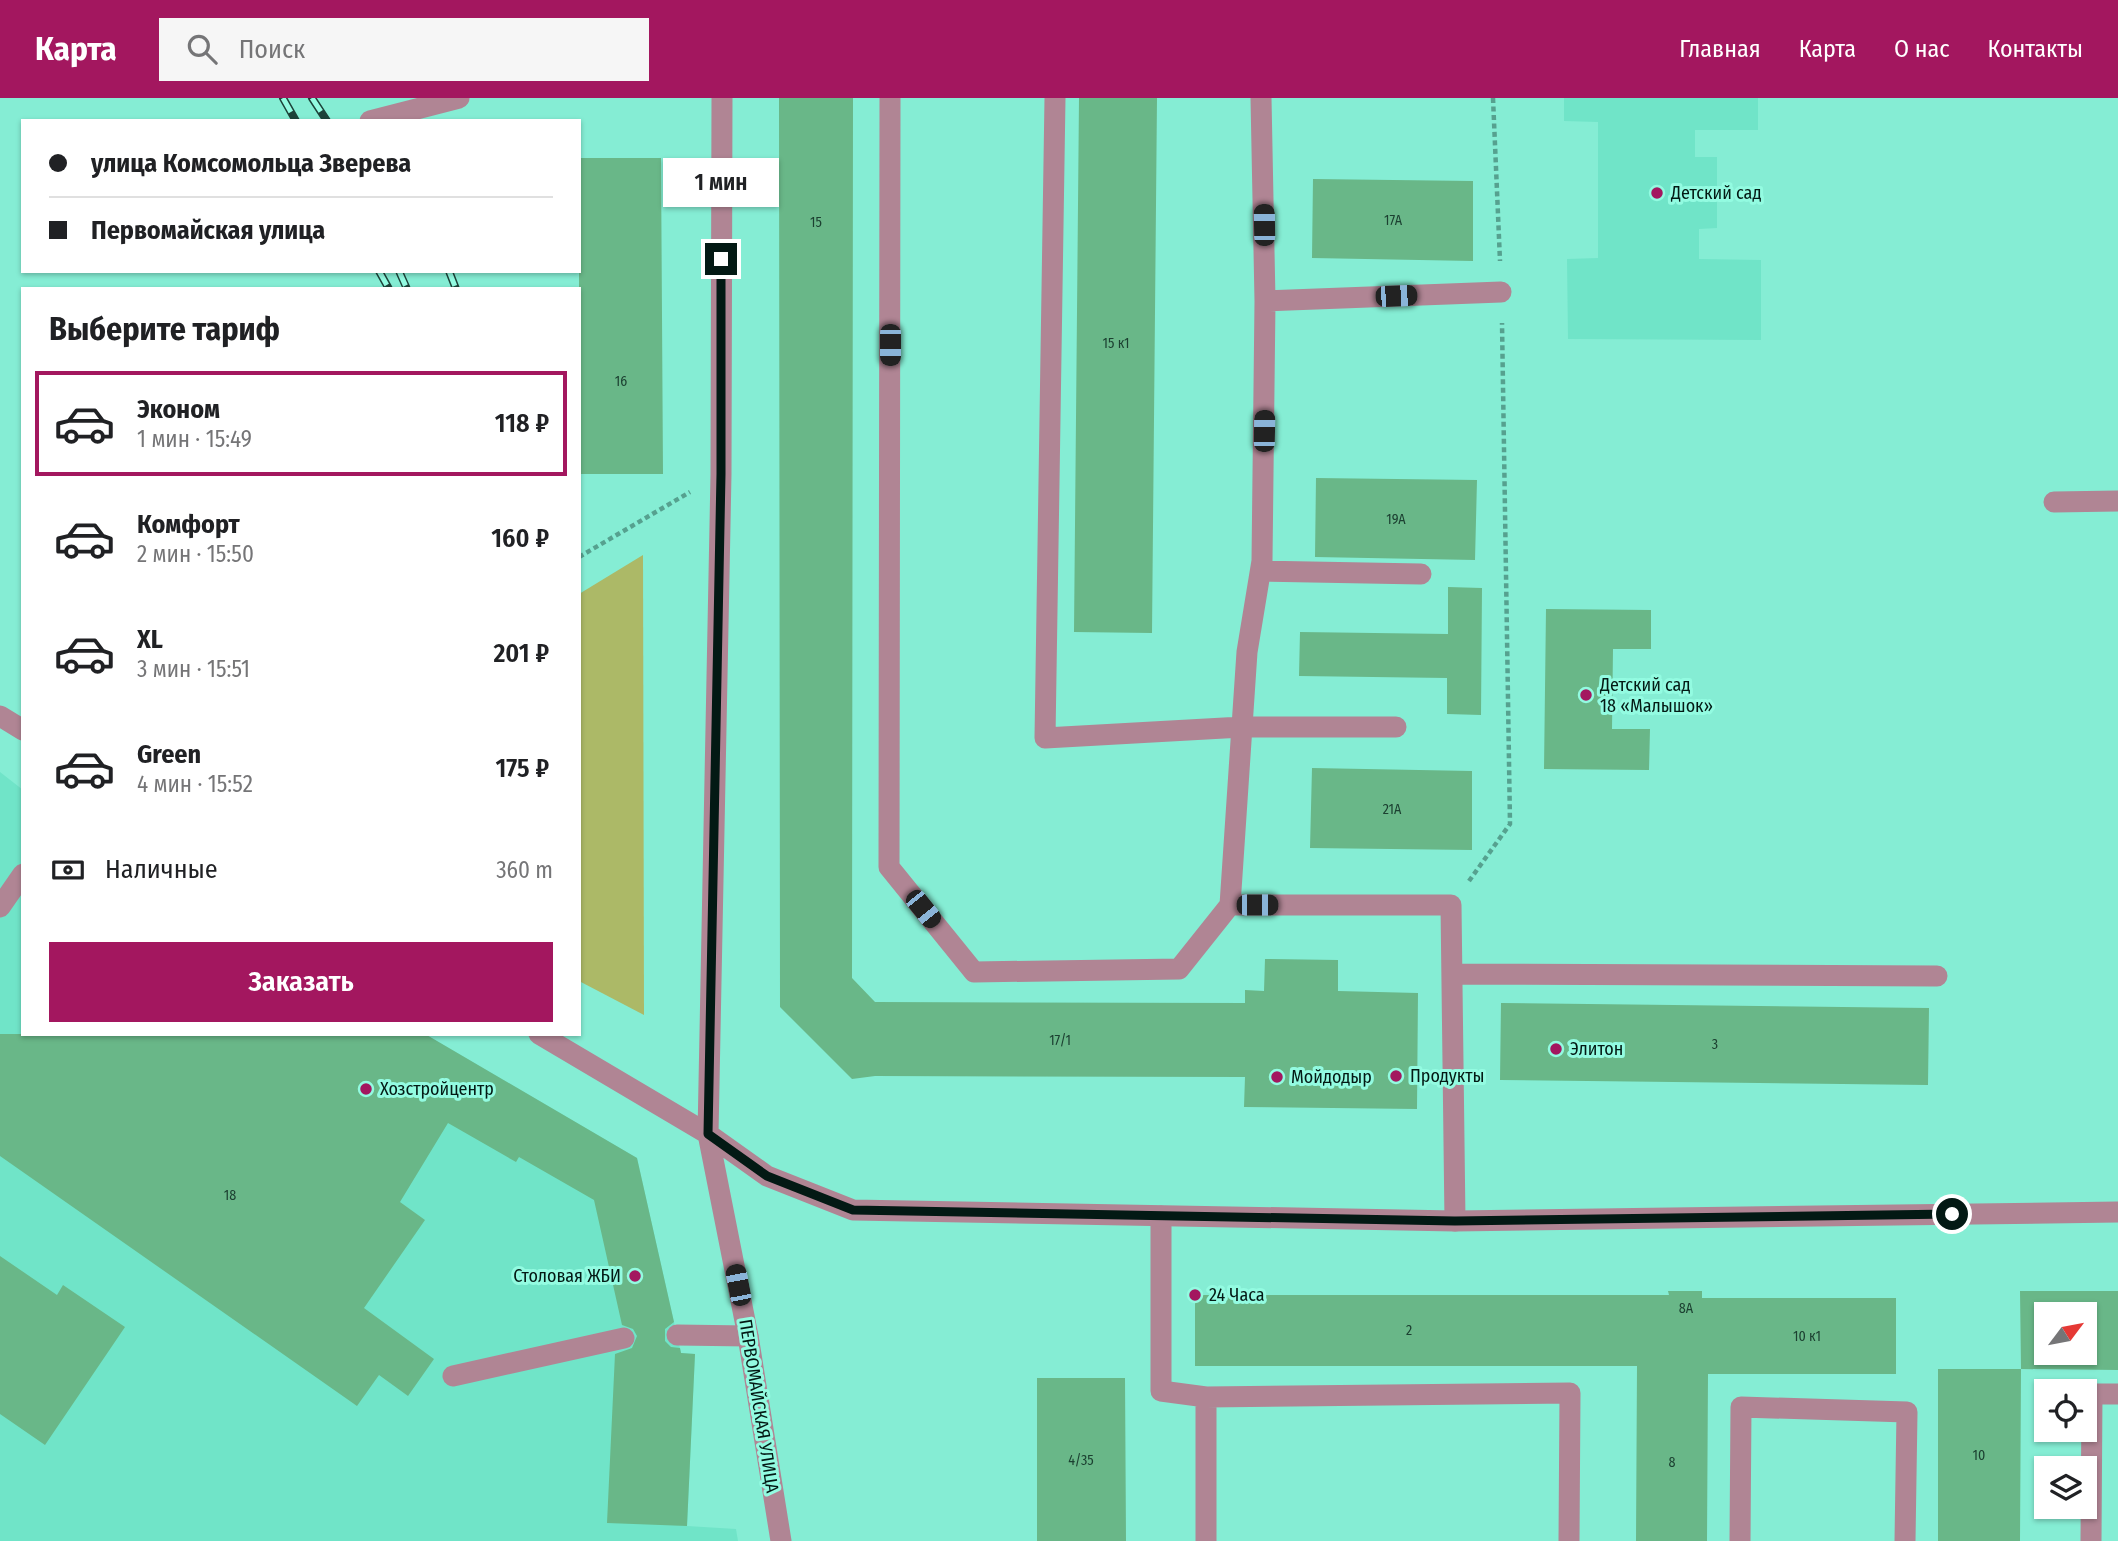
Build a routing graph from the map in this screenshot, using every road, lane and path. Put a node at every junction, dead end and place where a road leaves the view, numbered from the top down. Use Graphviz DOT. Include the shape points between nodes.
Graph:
graph roads {
  1 [pos="459,98"];
  2 [pos="722,98"];
  3 [pos="890,98"];
  4 [pos="1055,98"];
  5 [pos="1261,98"];
  6 [pos="1493,98"];
  7 [pos="378,119"];
  8 [pos="1501,292"];
  9 [pos="1265,301"];
  10 [pos="721,474"];
  11 [pos="2118,501"];
  12 [pos="2054,502"];
  13 [pos="581,556"];
  14 [pos="1261,571"];
  15 [pos="1421,574"];
  16 [pos="0,716"];
  17 [pos="1242,727"];
  18 [pos="1396,727"];
  19 [pos="21,729"];
  20 [pos="21,877"];
  21 [pos="1230,905"];
  22 [pos="1451,905"];
  23 [pos="0,907"];
  24 [pos="1452,974"];
  25 [pos="1937,976"];
  26 [pos="541,1036"];
  27 [pos="708,1134"];
  28 [pos="2118,1212"];
  29 [pos="1161,1216"];
  30 [pos="1455,1221"];
  31 [pos="677,1335"];
  32 [pos="748,1336"];
  33 [pos="624,1338"];
  34 [pos="453,1376"];
  35 [pos="2118,1394"];
  36 [pos="1206,1397"];
  37 [pos="781,1541"];
  38 [pos="1206,1541"];
  39 [pos="1569,1541"];
  40 [pos="1740,1541"];
  41 [pos="1905,1541"];
  42 [pos="2091,1541"];
  1 -- 7 [label="street"];
  2 -- 10 [label="street, ПЕРВОМАЙСКАЯ УЛИЦА"];
  3 -- 21 [label="street" via="889,867 974,972 1179,969"];
  4 -- 17 [label="street" via="1045,738"];
  5 -- 9 [label="street"];
  6 -- 8 [label="path"];
  8 -- 9 [label="street"];
  8 -- 22 [label="path" via="1510,824"];
  9 -- 14 [label="street"];
  10 -- 13 [label="path"];
  10 -- 27 [label="street, ПЕРВОМАЙСКАЯ УЛИЦА"];
  11 -- 12 [label="street"];
  14 -- 15 [label="street"];
  14 -- 17 [label="street" via="1247,652"];
  16 -- 19 [label="street"];
  17 -- 18 [label="street"];
  17 -- 21 [label="street"];
  20 -- 23 [label="street"];
  21 -- 22 [label="street"];
  22 -- 24 [label="street"];
  24 -- 25 [label="street"];
  24 -- 30 [label="street"];
  26 -- 27 [label="street"];
  27 -- 29 [label="street" via="767,1176 853,1210"];
  27 -- 32 [label="street, ПЕРВОМАЙСКАЯ УЛИЦА"];
  28 -- 30 [label="street"];
  29 -- 30 [label="street"];
  29 -- 36 [label="street" via="1161,1391"];
  31 -- 32 [label="street"];
  32 -- 37 [label="street, ПЕРВОМАЙСКАЯ УЛИЦА"];
  33 -- 34 [label="street"];
  35 -- 42 [label="street" via="2092,1394"];
  36 -- 38 [label="street"];
  36 -- 39 [label="street" via="1570,1393"];
  40 -- 41 [label="street" via="1741,1407 1907,1412"];
}
